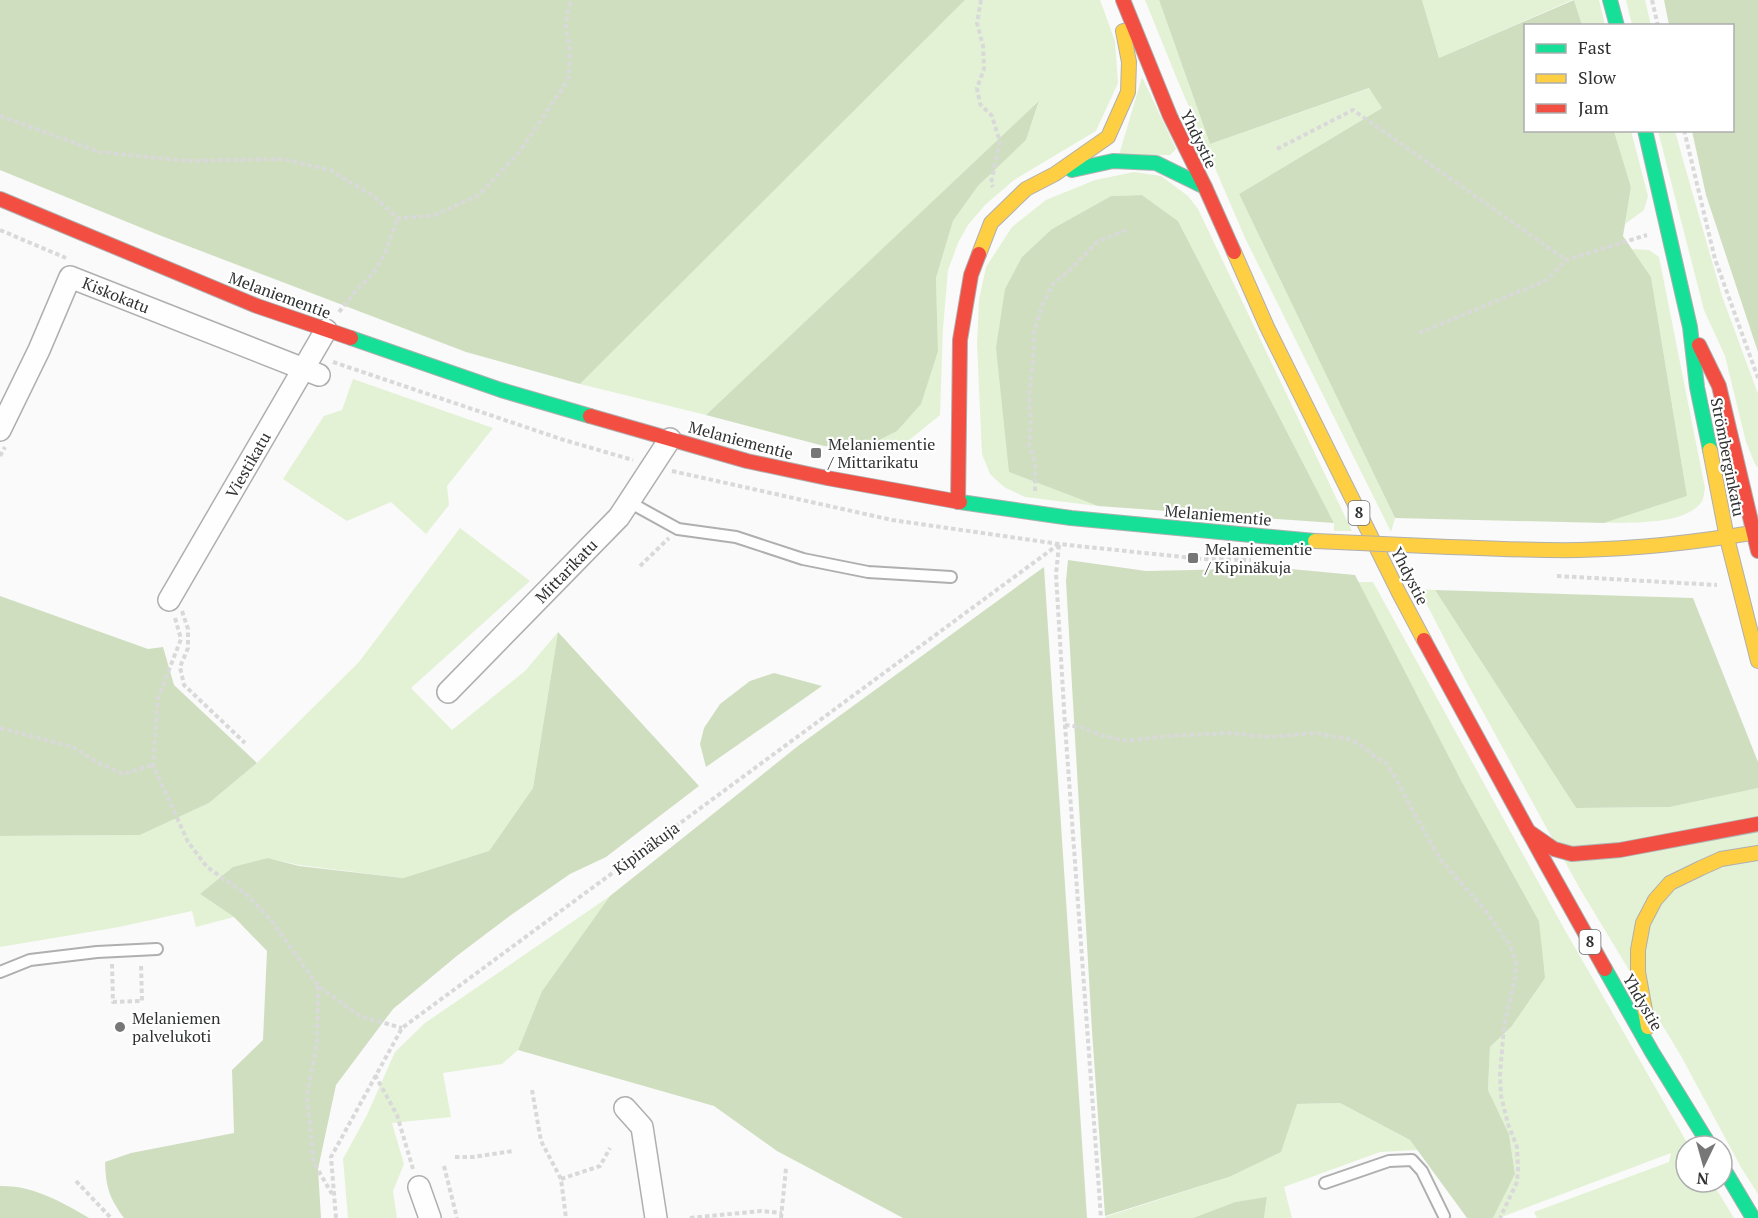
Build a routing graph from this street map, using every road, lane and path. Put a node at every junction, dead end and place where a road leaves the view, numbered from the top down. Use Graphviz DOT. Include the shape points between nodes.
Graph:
graph roads {
  1 [pos="573,0"];
  2 [pos="981,0"];
  3 [pos="1117,0"];
  4 [pos="1123,0"];
  5 [pos="1610,0"];
  6 [pos="1652,0"];
  7 [pos="1616,24"];
  8 [pos="1658,24"];
  9 [pos="0,116"];
  10 [pos="1645,132"];
  11 [pos="1684,132"];
  12 [pos="1277,149"];
  13 [pos="1055,174"];
  14 [pos="1205,187"];
  15 [pos="0,200"];
  16 [pos="1005,210"];
  17 [pos="398,218"];
  18 [pos="1668,229"];
  19 [pos="1126,230"];
  20 [pos="1566,260"];
  21 [pos="1690,327"];
  22 [pos="327,330"];
  23 [pos="1419,333"];
  24 [pos="311,373"];
  25 [pos="1758,378"];
  26 [pos="3,437"];
  27 [pos="670,439"];
  28 [pos="0,456"];
  29 [pos="628,502"];
  30 [pos="958,502"];
  31 [pos="1035,513"];
  32 [pos="678,529"];
  33 [pos="1756,532"];
  34 [pos="1727,538"];
  35 [pos="1059,544"];
  36 [pos="1758,551"];
  37 [pos="1260,561"];
  38 [pos="640,566"];
  39 [pos="1555,576"];
  40 [pos="951,578"];
  41 [pos="1739,586"];
  42 [pos="172,595"];
  43 [pos="1758,661"];
  44 [pos="448,692"];
  45 [pos="1065,725"];
  46 [pos="0,728"];
  47 [pos="245,743"];
  48 [pos="153,765"];
  49 [pos="1758,824"];
  50 [pos="1528,831"];
  51 [pos="1758,853"];
  52 [pos="140,950"];
  53 [pos="157,950"];
  54 [pos="112,951"];
  55 [pos="0,972"];
  56 [pos="318,986"];
  57 [pos="402,1028"];
  58 [pos="1652,1052"];
  59 [pos="375,1076"];
  60 [pos="532,1090"];
  61 [pos="625,1108"];
  62 [pos="1703,1134"];
  63 [pos="610,1148"];
  64 [pos="513,1151"];
  65 [pos="454,1157"];
  66 [pos="444,1166"];
  67 [pos="786,1168"];
  68 [pos="561,1179"];
  69 [pos="76,1180"];
  70 [pos="1325,1183"];
  71 [pos="418,1187"];
  72 [pos="1734,1187"];
  73 [pos="334,1197"];
  74 [pos="781,1215"];
  75 [pos="1442,1217"];
  76 [pos="111,1218"];
  77 [pos="336,1218"];
  78 [pos="430,1218"];
  79 [pos="457,1218"];
  80 [pos="566,1218"];
  81 [pos="656,1218"];
  82 [pos="690,1218"];
  83 [pos="1101,1218"];
  84 [pos="1500,1218"];
  85 [pos="1753,1218"];
  1 -- 17 [label="path" via="566,26 568,80 521,150 479,195 433,216"];
  2 -- 16 [label="path" via="977,23 984,69 977,88 980,104 992,116 1000,142 991,183"];
  3 -- 13 [label="main road" via="1129,62 1128,92 1108,137"];
  4 -- 14 [label="main road, Yhdystie / 8" via="1170,116"];
  5 -- 7 [label="main road"];
  6 -- 8 [label="path"];
  9 -- 17 [label="path" via="100,152 188,161 282,159 330,170 373,196"];
  10 -- 18 [label="main road, Strömberginkatu"];
  11 -- 25 [label="path" via="1715,260"];
  12 -- 20 [label="path" via="1353,110"];
  13 -- 14 [label="main road" via="1113,161 1156,163"];
  13 -- 16 [label="main road" via="1026,189"];
  14 -- 50 [label="main road, Yhdystie / 8" via="1267,327 1399,593"];
  15 -- 22 [label="main road, Melaniementie" via="257,306"];
  16 -- 30 [label="main road" via="991,223 971,275 960,340"];
  17 -- 22 [label="path" via="374,272"];
  18 -- 20 [label="path"];
  18 -- 21 [label="main road, Strömberginkatu"];
  19 -- 31 [label="path" via="1097,242 1053,284 1043,304 1034,332 1029,396"];
  20 -- 23 [label="path" via="1547,280"];
  21 -- 33 [label="main road, Strömberginkatu" via="1719,386"];
  21 -- 34 [label="main road, Strömberginkatu" via="1697,387"];
  22 -- 24 [label="street, Viestikatu"];
  22 -- 27 [label="main road, Melaniementie" via="501,390"];
  24 -- 26 [label="street, Kiskokatu" via="70,277"];
  24 -- 42 [label="street, Viestikatu"];
  26 -- 28 [label="path"];
  27 -- 29 [label="street, Mittarikatu"];
  27 -- 30 [label="main road, Melaniementie" via="758,464"];
  29 -- 32 [label="lane"];
  29 -- 44 [label="street, Mittarikatu" via="619,517"];
  30 -- 31 [label="main road, Melaniementie"];
  31 -- 34 [label="main road, Melaniementie, bridge" via="1315,541 1449,547 1577,550"];
  32 -- 38 [label="path"];
  32 -- 40 [label="lane" via="736,537 803,560 868,572"];
  33 -- 34 [label="main road, Melaniementie"];
  33 -- 36 [label="main road, Strömberginkatu"];
  34 -- 41 [label="main road, Strömberginkatu"];
  35 -- 37 [label="path"];
  35 -- 45 [label="path" via="1056,574"];
  35 -- 57 [label="path, Kipinäkuja"];
  39 -- 41 [label="path"];
  41 -- 43 [label="main road, Strömberginkatu"];
  42 -- 47 [label="path" via="188,628 188,648 180,668 184,685"];
  42 -- 48 [label="path" via="182,639 159,698"];
  45 -- 83 [label="path"];
  45 -- 84 [label="path" via="1127,741 1230,733 1268,737 1315,733 1348,739 1386,763 1440,859 1485,910 1510,945 1516,962 1500,1074 1518,1169"];
  46 -- 48 [label="path" via="73,747 123,774"];
  48 -- 56 [label="path" via="188,842 207,867 247,895 271,920"];
  49 -- 50 [label="main road" via="1620,850 1572,854 1554,849"];
  50 -- 58 [label="main road, Yhdystie / 8"];
  51 -- 58 [label="main road" via="1721,859 1670,883 1643,922 1638,972"];
  52 -- 53 [label="lane"];
  52 -- 54 [label="lane"];
  52 -- 54 [label="path" via="142,1001 113,1002"];
  54 -- 55 [label="lane" via="30,960"];
  56 -- 57 [label="path" via="360,1016"];
  56 -- 73 [label="path" via="317,1042 307,1096 314,1163"];
  57 -- 59 [label="path, Kipinäkuja"];
  58 -- 62 [label="main road, Yhdystie / 8"];
  59 -- 71 [label="path" via="397,1115"];
  59 -- 73 [label="path, Kipinäkuja" via="331,1157"];
  60 -- 68 [label="path" via="541,1141"];
  61 -- 81 [label="street" via="642,1127"];
  63 -- 68 [label="path" via="600,1166"];
  64 -- 65 [label="path"];
  66 -- 79 [label="path"];
  67 -- 74 [label="path"];
  68 -- 80 [label="path"];
  69 -- 76 [label="path"];
  70 -- 75 [label="lane" via="1389,1161 1412,1160 1422,1172"];
  71 -- 78 [label="street"];
  72 -- 85 [label="main road"];
  73 -- 77 [label="path, Kipinäkuja"];
  74 -- 82 [label="path" via="761,1211"];
}
